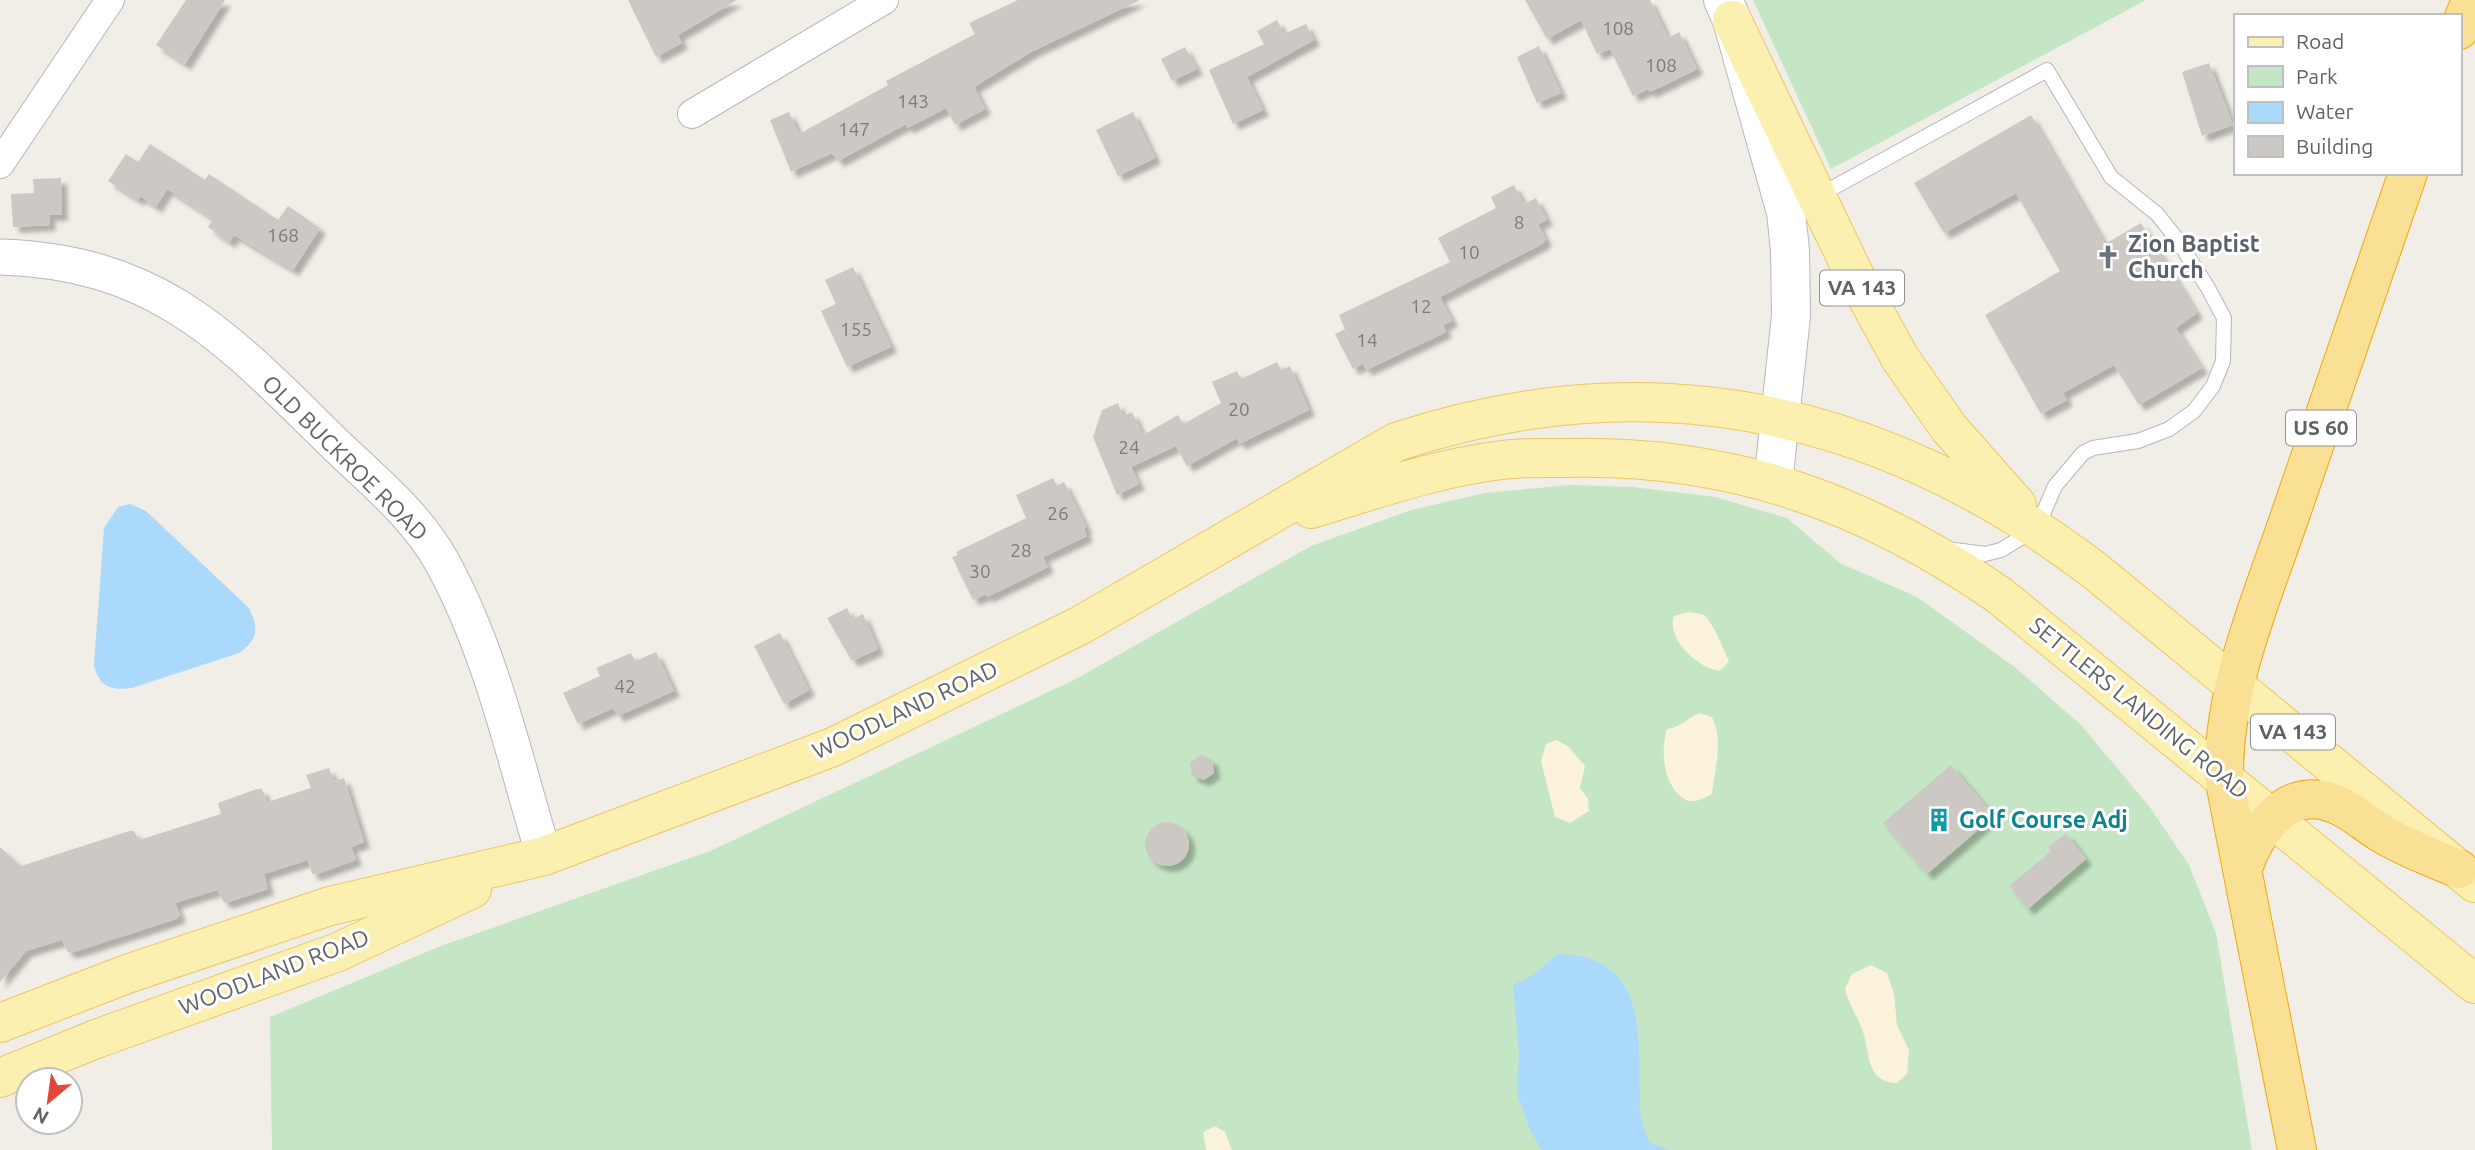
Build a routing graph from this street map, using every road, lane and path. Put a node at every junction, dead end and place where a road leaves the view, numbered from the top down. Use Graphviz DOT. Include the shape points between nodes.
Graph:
graph roads {
  1 [pos="110,0"];
  2 [pos="884,0"];
  3 [pos="2471,0"];
  4 [pos="1728,10"];
  5 [pos="2461,25"];
  6 [pos="692,114"];
  7 [pos="0,164"];
  8 [pos="2407,175"];
  9 [pos="1802,204"];
  10 [pos="0,257"];
  11 [pos="1781,416"];
  12 [pos="1773,483"];
  13 [pos="1249,528"];
  14 [pos="2037,528"];
  15 [pos="1932,551"];
  16 [pos="2235,684"];
  17 [pos="2224,776"];
  18 [pos="2272,817"];
  19 [pos="544,856"];
  20 [pos="2243,868"];
  21 [pos="2467,876"];
  22 [pos="2475,984"];
  23 [pos="0,1023"];
  24 [pos="0,1078"];
  25 [pos="2297,1150"];
  1 -- 7 [label="street"];
  2 -- 6 [label="street"];
  3 -- 5 [label="highway"];
  4 -- 9 [label="main road, VA 143"];
  8 -- 16 [label="highway, US 60"];
  9 -- 11 [label="main road, VA 143"];
  9 -- 14 [label="main road, VA 143" via="1853,272 1900,358 1949,428"];
  9 -- 14 [label="lane" via="2047,70 2112,177 2157,214 2177,239 2224,318 2223,361 2213,386 2194,411 2169,429 2083,453 2055,486"];
  10 -- 19 [label="street, OLD BUCKROE ROAD" via="52,261 96,271 179,305 241,354 413,521 441,560 478,640"];
  11 -- 12 [label="main road, VA 143"];
  11 -- 13 [label="main road, WOODLAND ROAD" via="1729,407 1613,401 1540,408 1447,425 1396,442"];
  11 -- 14 [label="main road" via="1918,464"];
  12 -- 13 [label="main road, WOODLAND ROAD" via="1650,460 1504,459 1408,480"];
  12 -- 15 [label="main road, SETTLERS LANDING ROAD" via="1854,511"];
  13 -- 19 [label="main road, WOODLAND ROAD" via="1081,625 833,747"];
  14 -- 15 [label="lane" via="2001,550 1985,554 1956,548"];
  14 -- 16 [label="main road, VA 143"];
  15 -- 17 [label="main road, SETTLERS LANDING ROAD" via="1999,595"];
  16 -- 17 [label="highway, US 60" via="2226,723"];
  16 -- 21 [label="main road, VA 143"];
  17 -- 18 [label="main road, SETTLERS LANDING ROAD"];
  17 -- 20 [label="highway"];
  18 -- 20 [label="highway" via="2253,841"];
  18 -- 21 [label="highway" via="2298,803 2325,801"];
  18 -- 22 [label="main road, SETTLERS LANDING ROAD"];
  19 -- 23 [label="main road, WOODLAND ROAD" via="330,906 127,974"];
  19 -- 24 [label="main road, WOODLAND ROAD" via="338,952"];
  20 -- 25 [label="highway"];
}
